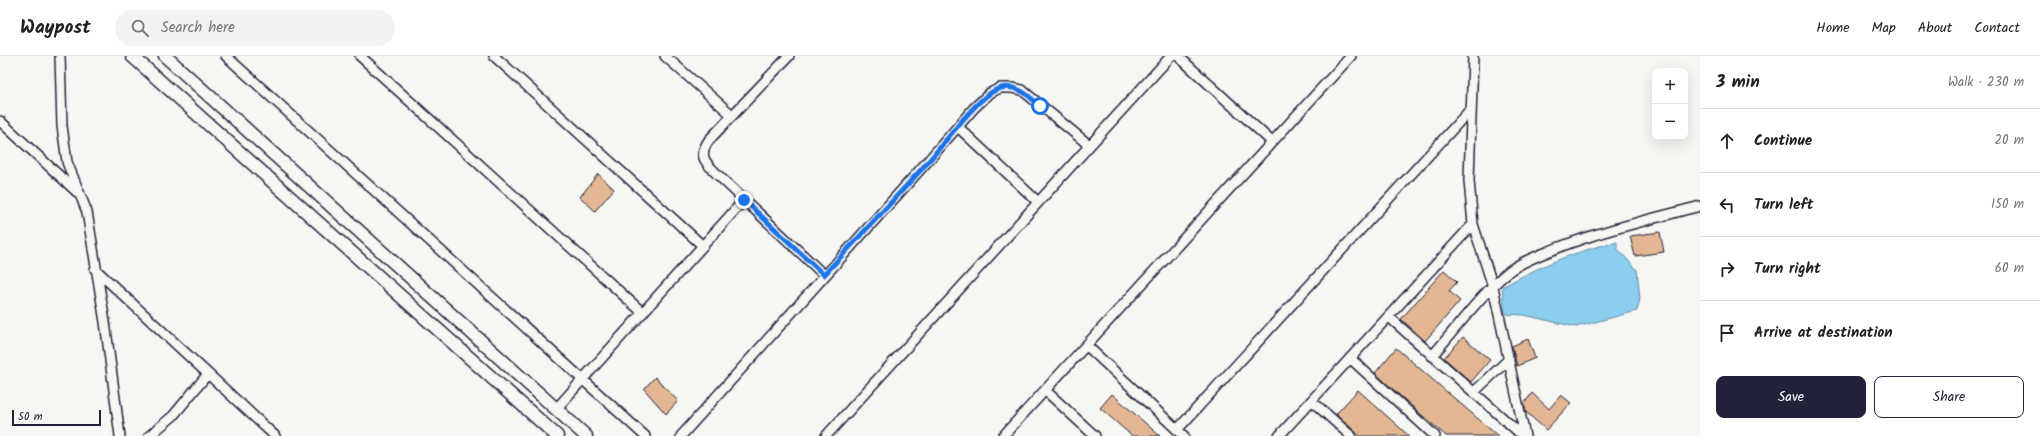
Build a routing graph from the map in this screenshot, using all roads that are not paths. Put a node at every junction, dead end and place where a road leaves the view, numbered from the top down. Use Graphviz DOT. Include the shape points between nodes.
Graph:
graph roads {
  1 [pos="60,56"];
  2 [pos="132,56"];
  3 [pos="165,56"];
  4 [pos="226,56"];
  5 [pos="360,56"];
  6 [pos="495,56"];
  7 [pos="665,56"];
  8 [pos="789,56"];
  9 [pos="1171,56"];
  10 [pos="1178,56"];
  11 [pos="1350,56"];
  12 [pos="1473,56"];
  13 [pos="1470,110"];
  14 [pos="732,116"];
  15 [pos="0,121"];
  16 [pos="958,127"];
  17 [pos="1272,142"];
  18 [pos="1089,145"];
  19 [pos="83,198"];
  20 [pos="744,200"];
  21 [pos="1038,202"];
  22 [pos="1700,206"];
  23 [pos="1473,224"];
  24 [pos="703,246"];
  25 [pos="95,268"];
  26 [pos="824,275"];
  27 [pos="1493,287"];
  28 [pos="643,313"];
  29 [pos="1389,317"];
  30 [pos="1087,346"];
  31 [pos="1432,356"];
  32 [pos="1350,358"];
  33 [pos="1509,359"];
  34 [pos="207,375"];
  35 [pos="583,380"];
  36 [pos="1046,391"];
  37 [pos="1474,392"];
  38 [pos="1312,401"];
  39 [pos="556,409"];
  40 [pos="1180,433"];
  41 [pos="273,435"];
  42 [pos="120,436"];
  43 [pos="148,436"];
  44 [pos="557,436"];
  45 [pos="586,436"];
  46 [pos="645,436"];
  47 [pos="681,436"];
  48 [pos="826,436"];
  49 [pos="1003,436"];
  50 [pos="1095,436"];
  51 [pos="1280,436"];
  52 [pos="1351,436"];
  53 [pos="1435,436"];
  54 [pos="1524,436"];
  1 -- 19 [label="street" via="62,126 67,162 70,174"];
  2 -- 44 [label="street"];
  3 -- 39 [label="street"];
  4 -- 35 [label="street"];
  5 -- 28 [label="street"];
  6 -- 24 [label="street"];
  7 -- 14 [label="street"];
  8 -- 14 [label="street"];
  9 -- 18 [label="street"];
  10 -- 17 [label="street"];
  11 -- 17 [label="street"];
  12 -- 13 [label="street"];
  13 -- 23 [label="street" via="1469,181"];
  13 -- 40 [label="street"];
  14 -- 20 [label="street" via="709,140 703,149 703,155 707,164"];
  15 -- 19 [label="street"];
  16 -- 18 [label="street" via="990,94 1000,88 1012,88 1022,90"];
  16 -- 21 [label="street"];
  16 -- 26 [label="street"];
  17 -- 30 [label="street"];
  18 -- 21 [label="street"];
  19 -- 25 [label="street"];
  20 -- 24 [label="street"];
  20 -- 26 [label="street"];
  21 -- 48 [label="street"];
  22 -- 27 [label="street" via="1615,228 1543,254 1509,272"];
  23 -- 27 [label="street"];
  23 -- 29 [label="street"];
  24 -- 28 [label="street"];
  25 -- 34 [label="street"];
  25 -- 42 [label="street"];
  26 -- 47 [label="street"];
  27 -- 31 [label="street"];
  27 -- 33 [label="street"];
  28 -- 35 [label="street"];
  29 -- 31 [label="street"];
  29 -- 32 [label="street"];
  30 -- 36 [label="street"];
  30 -- 40 [label="street"];
  31 -- 37 [label="street"];
  32 -- 38 [label="street"];
  32 -- 53 [label="street"];
  33 -- 37 [label="street"];
  33 -- 54 [label="street"];
  34 -- 41 [label="street"];
  34 -- 43 [label="street" via="173,416"];
  35 -- 39 [label="street"];
  35 -- 46 [label="street"];
  36 -- 49 [label="street"];
  36 -- 50 [label="street"];
  37 -- 54 [label="street"];
  38 -- 51 [label="street"];
  38 -- 52 [label="street"];
  39 -- 45 [label="street"];
}
